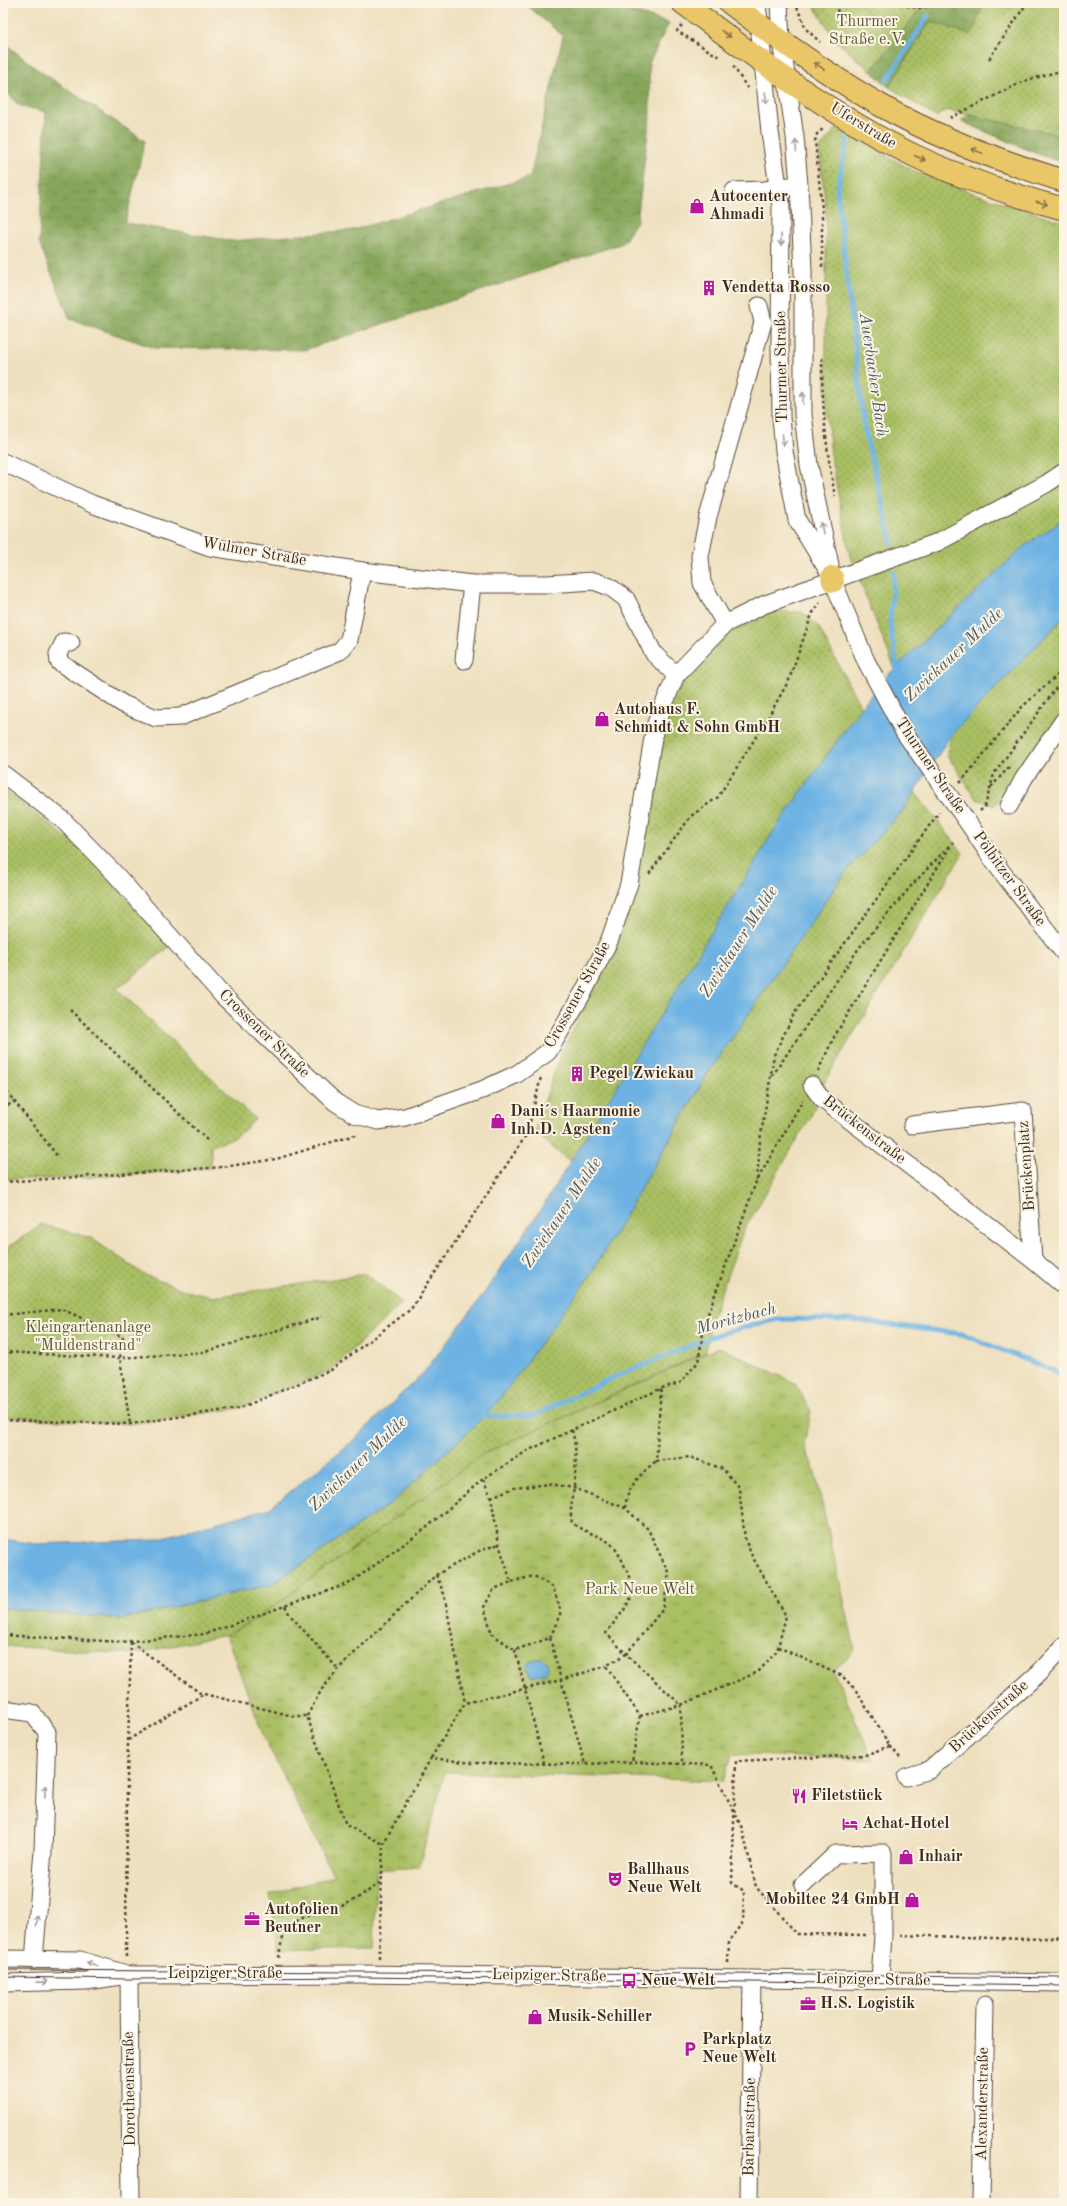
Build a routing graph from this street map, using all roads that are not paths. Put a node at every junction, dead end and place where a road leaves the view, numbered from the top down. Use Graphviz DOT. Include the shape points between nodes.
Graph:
graph roads {
  1 [pos="683,3"];
  2 [pos="730,3"];
  3 [pos="757,3"];
  4 [pos="779,3"];
  5 [pos="759,24"];
  6 [pos="781,40"];
  7 [pos="762,60"];
  8 [pos="787,78"];
  9 [pos="1064,181"];
  10 [pos="798,185"];
  11 [pos="780,187"];
  12 [pos="734,191"];
  13 [pos="1064,209"];
  14 [pos="759,306"];
  15 [pos="3,462"];
  16 [pos="1064,472"];
  17 [pos="362,571"];
  18 [pos="833,579"];
  19 [pos="472,584"];
  20 [pos="725,624"];
  21 [pos="71,643"];
  22 [pos="464,660"];
  23 [pos="676,675"];
  24 [pos="1064,720"];
  25 [pos="3,774"];
  26 [pos="1009,806"];
  27 [pos="969,824"];
  28 [pos="1064,953"];
  29 [pos="812,1085"];
  30 [pos="912,1125"];
  31 [pos="1033,1260"];
  32 [pos="1064,1286"];
  33 [pos="1064,1646"];
  34 [pos="3,1709"];
  35 [pos="906,1777"];
  36 [pos="803,1885"];
  37 [pos="3,1960"];
  38 [pos="34,1960"];
  39 [pos="129,1975"];
  40 [pos="752,1979"];
  41 [pos="880,1980"];
  42 [pos="3,1983"];
  43 [pos="1064,1983"];
  44 [pos="985,2005"];
  45 [pos="131,2203"];
  46 [pos="749,2203"];
  47 [pos="981,2203"];
  1 -- 7 [label="main road, Uferstraße, one-way"];
  2 -- 5 [label="main road, Uferstraße"];
  3 -- 5 [label="street, Thurmer Straße"];
  4 -- 6 [label="street, Thurmer Straße"];
  5 -- 6 [label="main road, Uferstraße"];
  5 -- 7 [label="street, Thurmer Straße"];
  6 -- 8 [label="street, Thurmer Straße"];
  9 -- 6 [label="main road, Uferstraße, one-way" via="1013,166 928,129 860,93"];
  7 -- 8 [label="main road, Uferstraße"];
  7 -- 11 [label="street, Thurmer Straße, one-way" via="770,132"];
  10 -- 8 [label="street, Thurmer Straße, one-way"];
  8 -- 13 [label="main road, Uferstraße, one-way" via="873,134 913,155 983,184"];
  10 -- 11 [label="street"];
  18 -- 10 [label="street, Thurmer Straße, one-way" via="809,464 803,414 803,270"];
  11 -- 12 [label="street"];
  11 -- 18 [label="street, Thurmer Straße, one-way" via="781,409 784,451 797,520"];
  14 -- 20 [label="street, Thurmer Straße" via="763,322 708,517 700,556 702,583"];
  15 -- 17 [label="street, Wulmer Straße" via="92,504 210,547"];
  16 -- 18 [label="street, Crossener Straße" via="938,542"];
  17 -- 19 [label="street, Wulmer Straße"];
  17 -- 21 [label="street" via="350,640 340,651 180,718 156,718 123,704 59,662 58,654 64,642"];
  18 -- 20 [label="street, Crossener Straße" via="762,605"];
  18 -- 27 [label="street, Thurmer Straße, bridge" via="866,661 904,732"];
  19 -- 22 [label="street"];
  19 -- 23 [label="street, Wulmer Straße" via="594,581 610,587 626,599 654,654"];
  20 -- 23 [label="street, Crossener Straße"];
  23 -- 25 [label="street, Crossener Straße" via="655,726 629,884 610,939 584,991 548,1052 517,1074 482,1090 405,1118 378,1121 354,1114 335,1102 223,996 62,819"];
  24 -- 26 [label="street" via="1024,778"];
  27 -- 28 [label="street, Pölbitzer Straße"];
  29 -- 31 [label="street, Brückenstraße" via="822,1099"];
  30 -- 31 [label="street, Brückenplatz" via="1023,1111"];
  31 -- 32 [label="street, Brückenstraße"];
  33 -- 35 [label="street, Brückenstraße" via="1038,1674 929,1770"];
  38 -- 34 [label="street, one-way" via="43,1851 47,1732 32,1713"];
  36 -- 41 [label="street" via="836,1854 883,1853"];
  37 -- 38 [label="street, Leipziger Straße"];
  39 -- 38 [label="street, Leipziger Straße, one-way" via="80,1960"];
  39 -- 40 [label="street, Leipziger Straße" via="379,1974"];
  42 -- 39 [label="street, Leipziger Straße, one-way" via="86,1981"];
  39 -- 45 [label="street, Dorotheenstraße"];
  40 -- 41 [label="street, Leipziger Straße"];
  40 -- 46 [label="street, Barbarastraße"];
  41 -- 43 [label="street, Leipziger Straße"];
  44 -- 47 [label="street, Alexanderstraße"];
}
